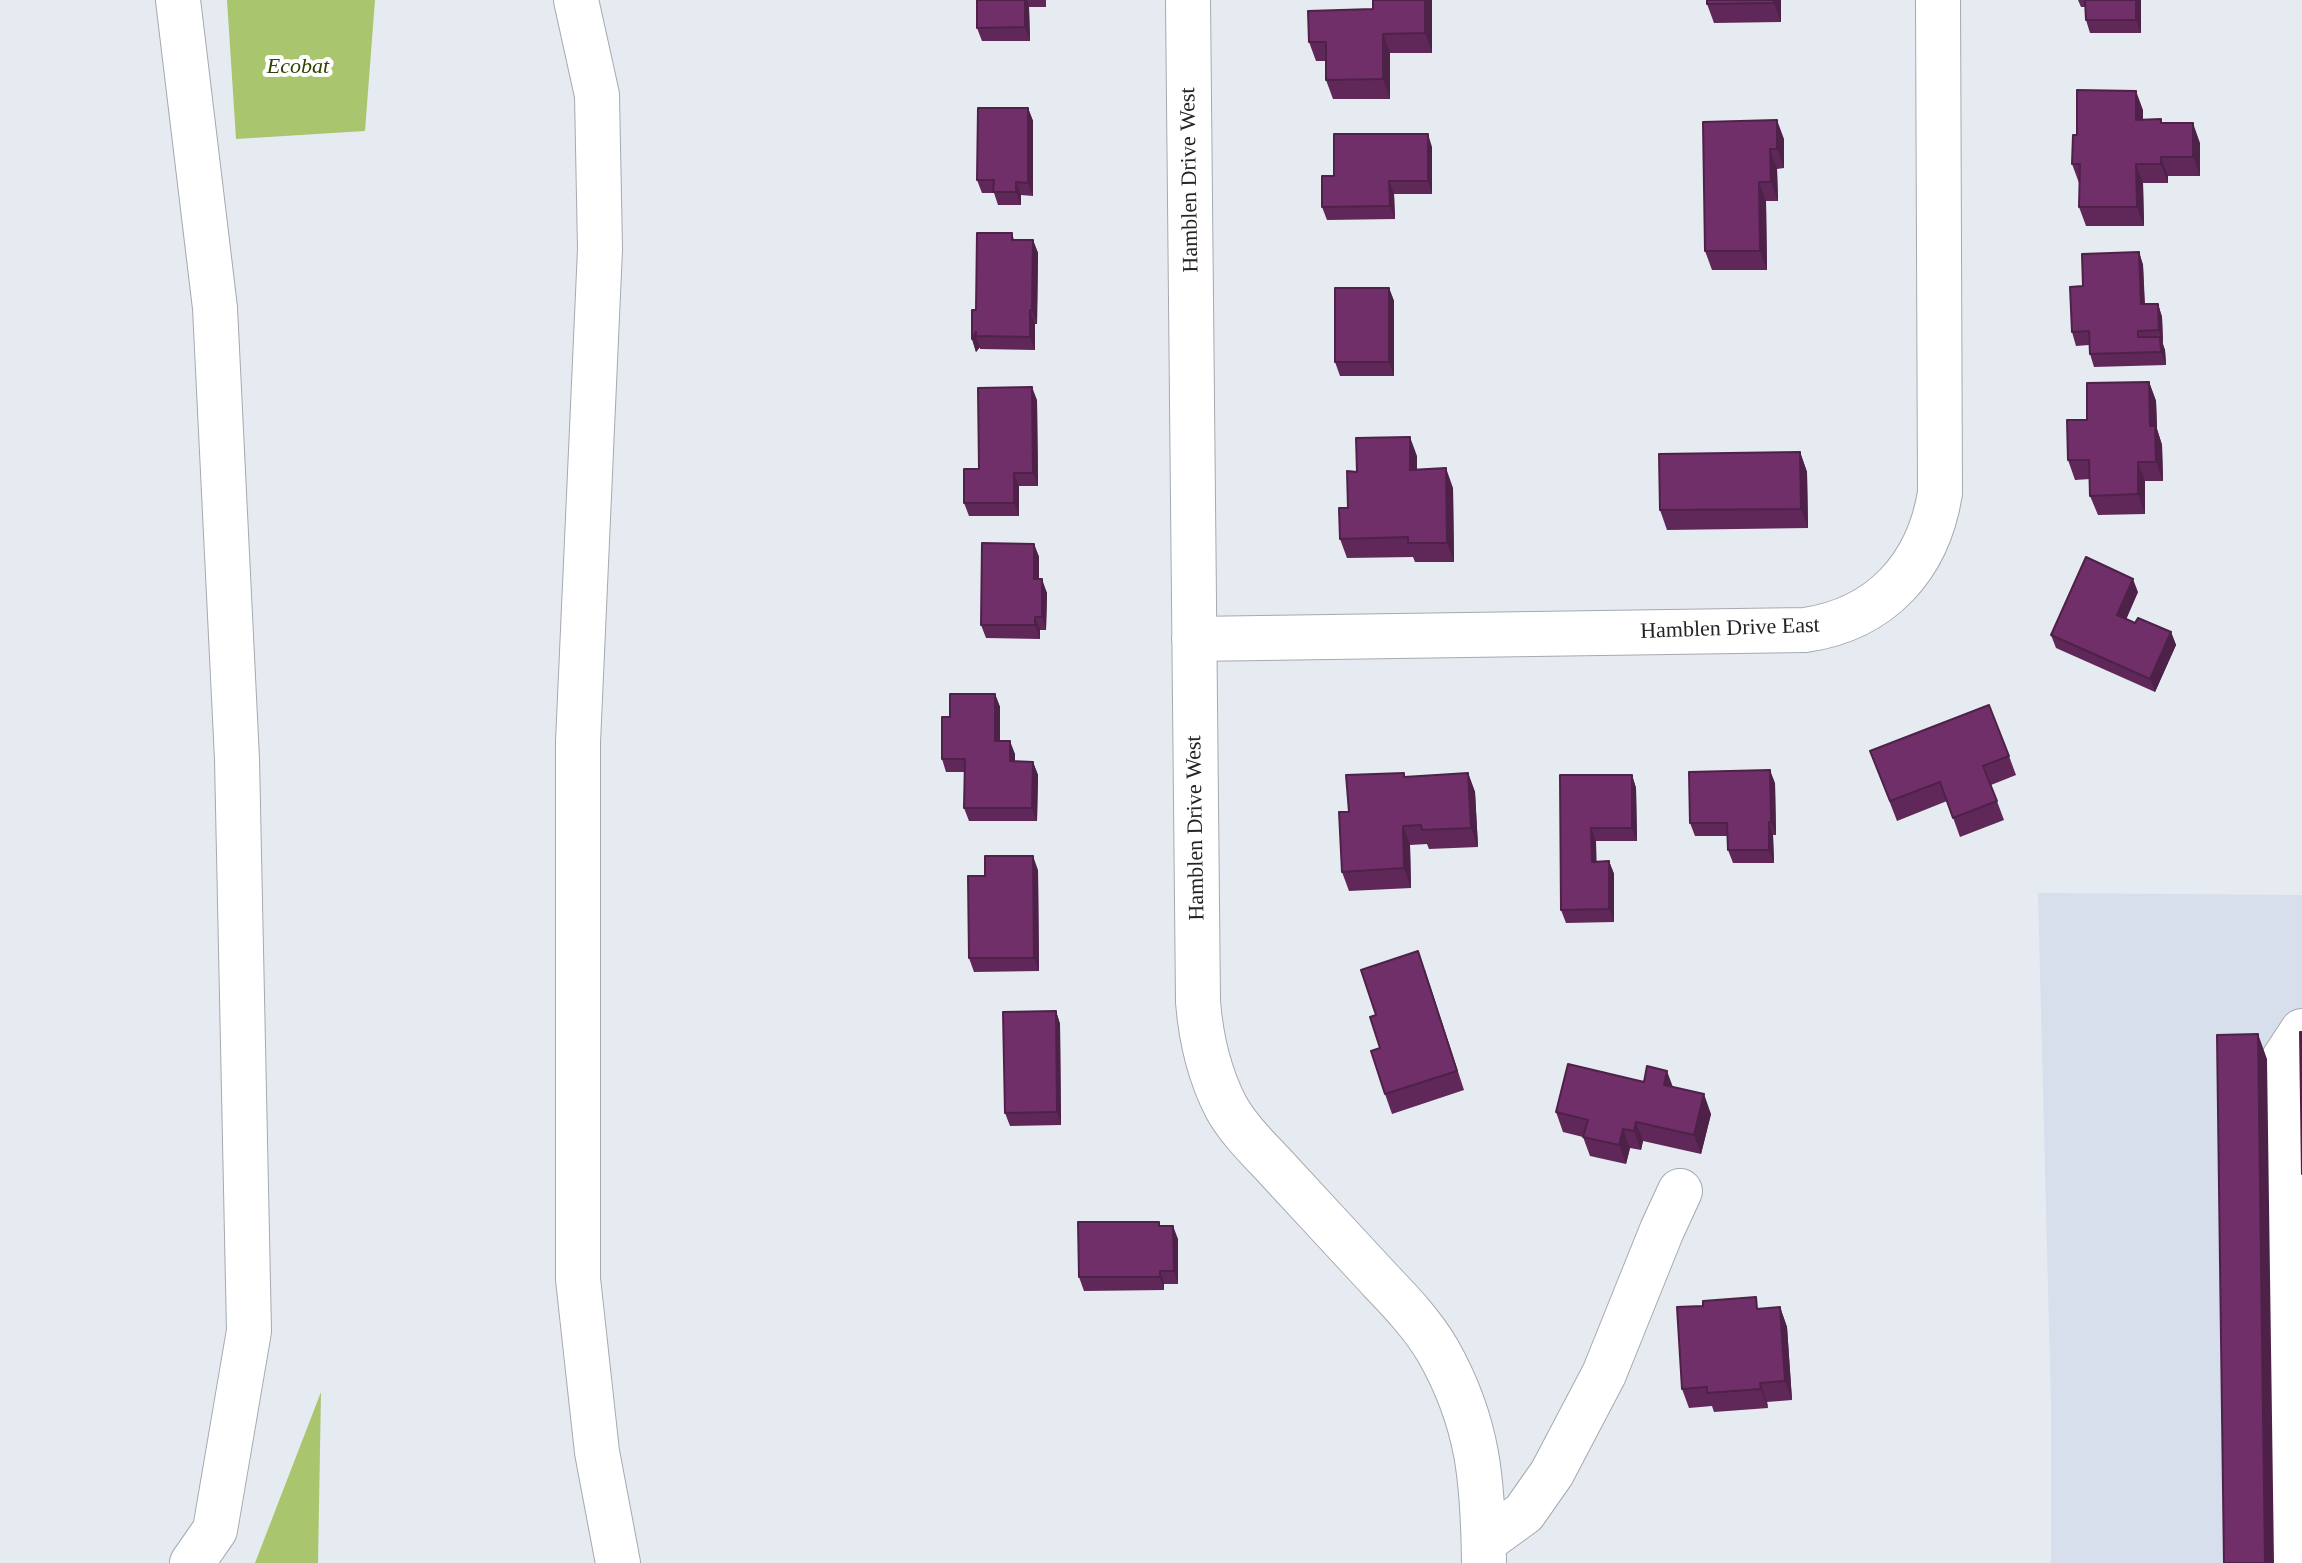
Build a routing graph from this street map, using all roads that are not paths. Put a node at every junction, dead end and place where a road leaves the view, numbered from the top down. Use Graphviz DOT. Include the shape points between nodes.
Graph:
graph roads {
  1 [pos="178,0"];
  2 [pos="576,0"];
  3 [pos="1188,0"];
  4 [pos="1938,0"];
  5 [pos="1194,639"];
  6 [pos="2302,1031"];
  7 [pos="1680,1191"];
  8 [pos="1484,1552"];
  9 [pos="192,1563"];
  10 [pos="618,1563"];
  11 [pos="2287,1563"];
  1 -- 9 [label="street" via="215,308 237,759 249,1331 215,1530"];
  2 -- 10 [label="street" via="597,95 600,249 578,742 578,1279 597,1452"];
  3 -- 5 [label="street, Hamblen Drive West"];
  4 -- 5 [label="street, Hamblen Drive East" via="1940,493 1924,547 1903,580 1875,604 1842,621 1805,630"];
  5 -- 8 [label="street, Hamblen Drive West" via="1198,1002 1209,1064 1228,1110 1246,1134 1401,1303 1436,1349 1462,1400 1474,1439"];
  6 -- 11 [label="street" via="2283,1060"];
  7 -- 8 [label="street" via="1604,1374 1567,1448 1524,1513"];
}
